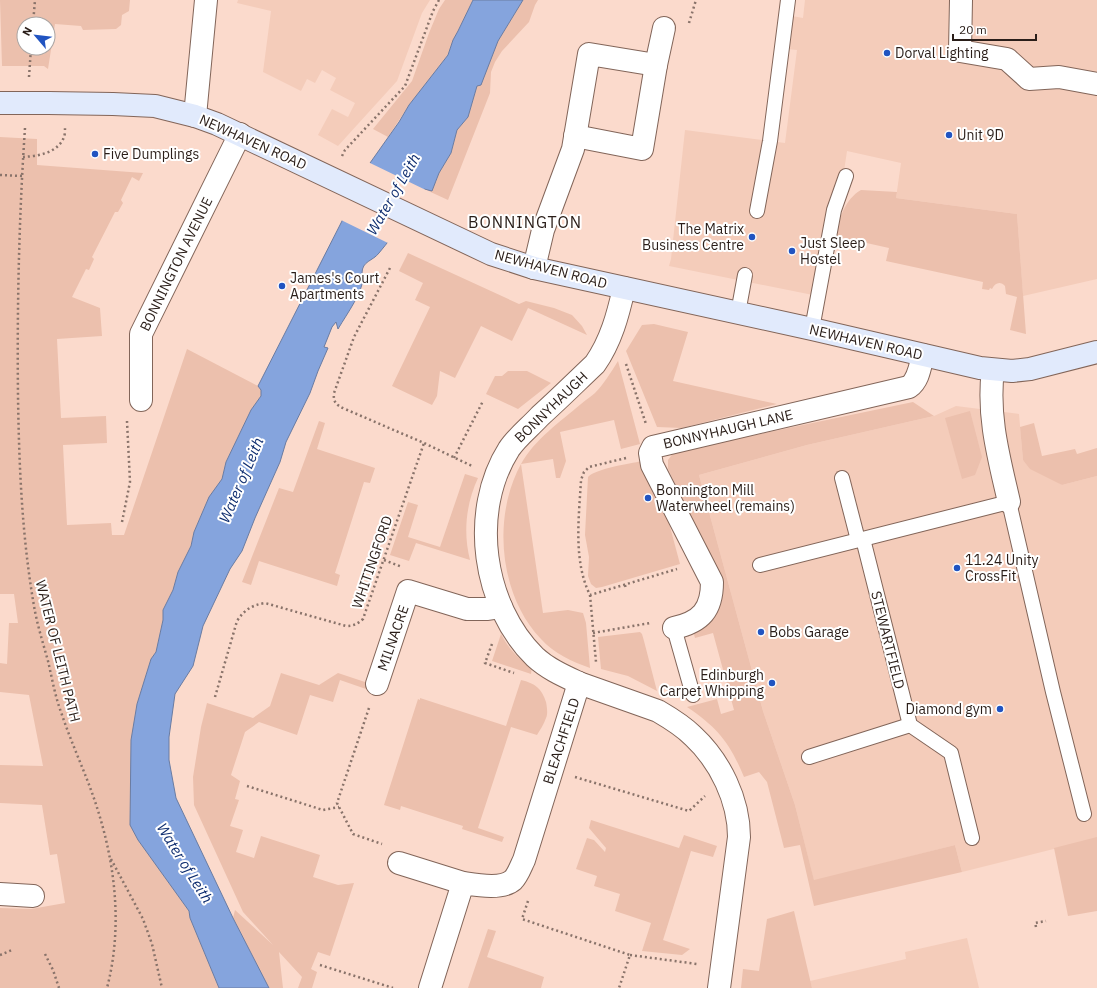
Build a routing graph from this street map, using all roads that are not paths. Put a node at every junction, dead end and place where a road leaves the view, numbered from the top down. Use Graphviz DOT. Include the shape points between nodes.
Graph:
graph roads {
  1 [pos="206,0"];
  2 [pos="788,0"];
  3 [pos="961,0"];
  4 [pos="664,28"];
  5 [pos="656,65"];
  6 [pos="1097,84"];
  7 [pos="0,103"];
  8 [pos="195,116"];
  9 [pos="240,134"];
  10 [pos="575,136"];
  11 [pos="846,176"];
  12 [pos="757,211"];
  13 [pos="534,268"];
  14 [pos="745,274"];
  15 [pos="624,288"];
  16 [pos="738,313"];
  17 [pos="812,329"];
  18 [pos="1097,352"];
  19 [pos="923,355"];
  20 [pos="993,370"];
  21 [pos="141,400"];
  22 [pos="842,478"];
  23 [pos="1009,502"];
  24 [pos="860,540"];
  25 [pos="760,565"];
  26 [pos="501,607"];
  27 [pos="674,628"];
  28 [pos="377,684"];
  29 [pos="585,686"];
  30 [pos="693,695"];
  31 [pos="910,725"];
  32 [pos="809,757"];
  33 [pos="1084,814"];
  34 [pos="972,838"];
  35 [pos="399,863"];
  36 [pos="463,883"];
  37 [pos="0,894"];
  38 [pos="33,896"];
  39 [pos="721,978"];
  40 [pos="430,988"];
  1 -- 8 [label="street"];
  2 -- 12 [label="lane" via="770,141"];
  3 -- 6 [label="street" via="960,51 1007,59 1029,79 1059,77"];
  4 -- 5 [label="street"];
  5 -- 10 [label="street" via="589,54"];
  5 -- 10 [label="street" via="642,149"];
  7 -- 8 [label="street, NEWHAVEN ROAD, bridge" via="155,106"];
  8 -- 9 [label="street, NEWHAVEN ROAD"];
  9 -- 13 [label="street, NEWHAVEN ROAD" via="491,254"];
  9 -- 21 [label="street, BONNINGTON AVENUE" via="141,334"];
  10 -- 13 [label="street" via="543,230"];
  11 -- 17 [label="lane" via="834,210"];
  13 -- 15 [label="street, NEWHAVEN ROAD"];
  14 -- 16 [label="lane"];
  15 -- 16 [label="street, NEWHAVEN ROAD"];
  15 -- 26 [label="street, BONNYHAUGH" via="613,331 596,364 513,444 496,477 486,526 492,581"];
  16 -- 17 [label="street, NEWHAVEN ROAD"];
  17 -- 19 [label="street, NEWHAVEN ROAD"];
  18 -- 20 [label="street, NEWHAVEN ROAD" via="1030,369"];
  19 -- 20 [label="street, NEWHAVEN ROAD"];
  19 -- 27 [label="street, BONNYHAUGH LANE" via="917,378 909,387 652,450 652,465 712,582 709,604 701,616 689,625"];
  20 -- 23 [label="street" via="991,410"];
  22 -- 24 [label="lane, STEWARTFIELD"];
  23 -- 24 [label="lane"];
  23 -- 33 [label="lane"];
  24 -- 25 [label="lane"];
  24 -- 31 [label="lane, STEWARTFIELD"];
  26 -- 28 [label="street, MILNACRE" via="467,609 408,591"];
  26 -- 29 [label="street, BONNYHAUGH" via="511,628 536,658 559,674"];
  27 -- 30 [label="lane"];
  29 -- 36 [label="street, BLEACHFIELD" via="552,770 524,860 513,880 504,884 482,886"];
  29 -- 39 [label="street, BLEACHFIELD" via="658,711 669,718 704,747 724,778 738,816 739,837"];
  31 -- 32 [label="lane"];
  31 -- 34 [label="lane" via="951,753"];
  35 -- 36 [label="street"];
  36 -- 40 [label="street"];
  37 -- 38 [label="street"];
}
